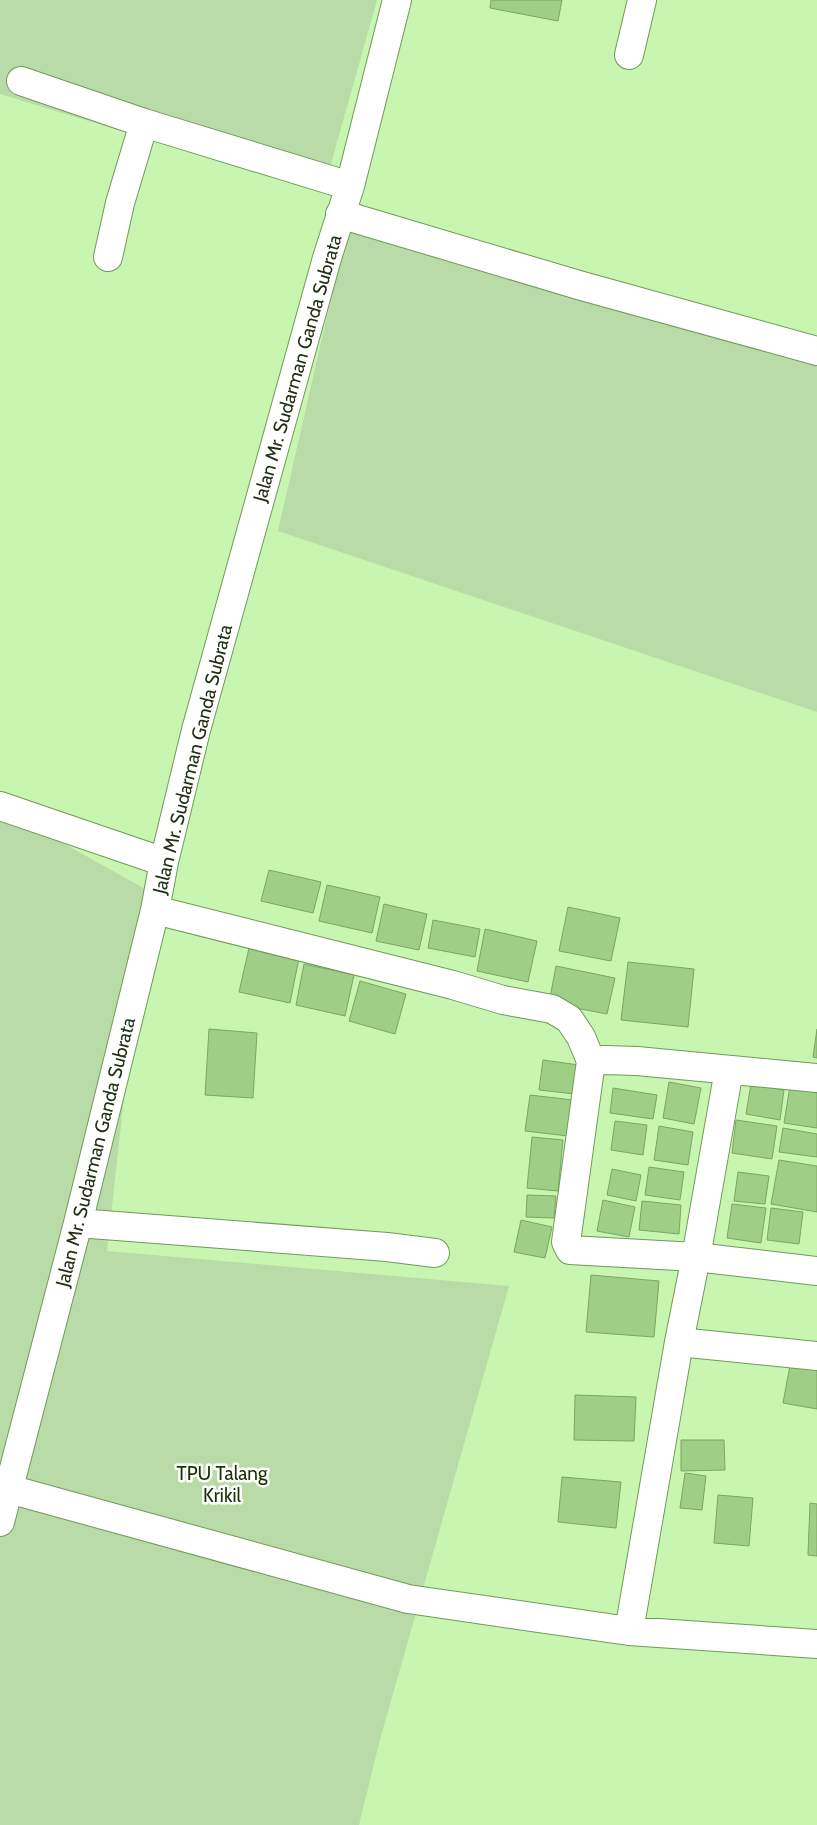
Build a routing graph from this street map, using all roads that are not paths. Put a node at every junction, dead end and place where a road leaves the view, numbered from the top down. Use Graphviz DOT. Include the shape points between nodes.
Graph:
graph roads {
  1 [pos="397,0"];
  2 [pos="642,0"];
  3 [pos="629,55"];
  4 [pos="21,81"];
  5 [pos="144,123"];
  6 [pos="350,186"];
  7 [pos="340,214"];
  8 [pos="108,257"];
  9 [pos="817,351"];
  10 [pos="0,806"];
  11 [pos="164,862"];
  12 [pos="155,910"];
  13 [pos="591,1061"];
  14 [pos="729,1070"];
  15 [pos="817,1078"];
  16 [pos="78,1223"];
  17 [pos="435,1253"];
  18 [pos="696,1257"];
  19 [pos="817,1271"];
  20 [pos="679,1342"];
  21 [pos="817,1356"];
  22 [pos="9,1489"];
  23 [pos="0,1522"];
  24 [pos="629,1631"];
  25 [pos="817,1644"];
  1 -- 6 [label="street, Jalan Mr. Sudarman Ganda Subrata"];
  2 -- 3 [label="street"];
  4 -- 5 [label="street"];
  5 -- 6 [label="street"];
  5 -- 8 [label="street"];
  6 -- 7 [label="street, Jalan Mr. Sudarman Ganda Subrata"];
  7 -- 9 [label="street"];
  7 -- 11 [label="street, Jalan Mr. Sudarman Ganda Subrata" via="196,730"];
  10 -- 11 [label="street"];
  11 -- 12 [label="street, Jalan Mr. Sudarman Ganda Subrata"];
  12 -- 13 [label="street" via="552,1010 569,1020 581,1037"];
  12 -- 16 [label="street, Jalan Mr. Sudarman Ganda Subrata"];
  13 -- 14 [label="street" via="637,1061"];
  13 -- 18 [label="street" via="566,1242 568,1248"];
  14 -- 15 [label="street"];
  14 -- 18 [label="street"];
  16 -- 17 [label="street"];
  16 -- 22 [label="street, Jalan Mr. Sudarman Ganda Subrata"];
  18 -- 19 [label="street"];
  18 -- 20 [label="street"];
  20 -- 21 [label="street"];
  20 -- 24 [label="street"];
  22 -- 23 [label="street, Jalan Mr. Sudarman Ganda Subrata"];
  22 -- 24 [label="street" via="408,1599"];
  24 -- 25 [label="street"];
}
